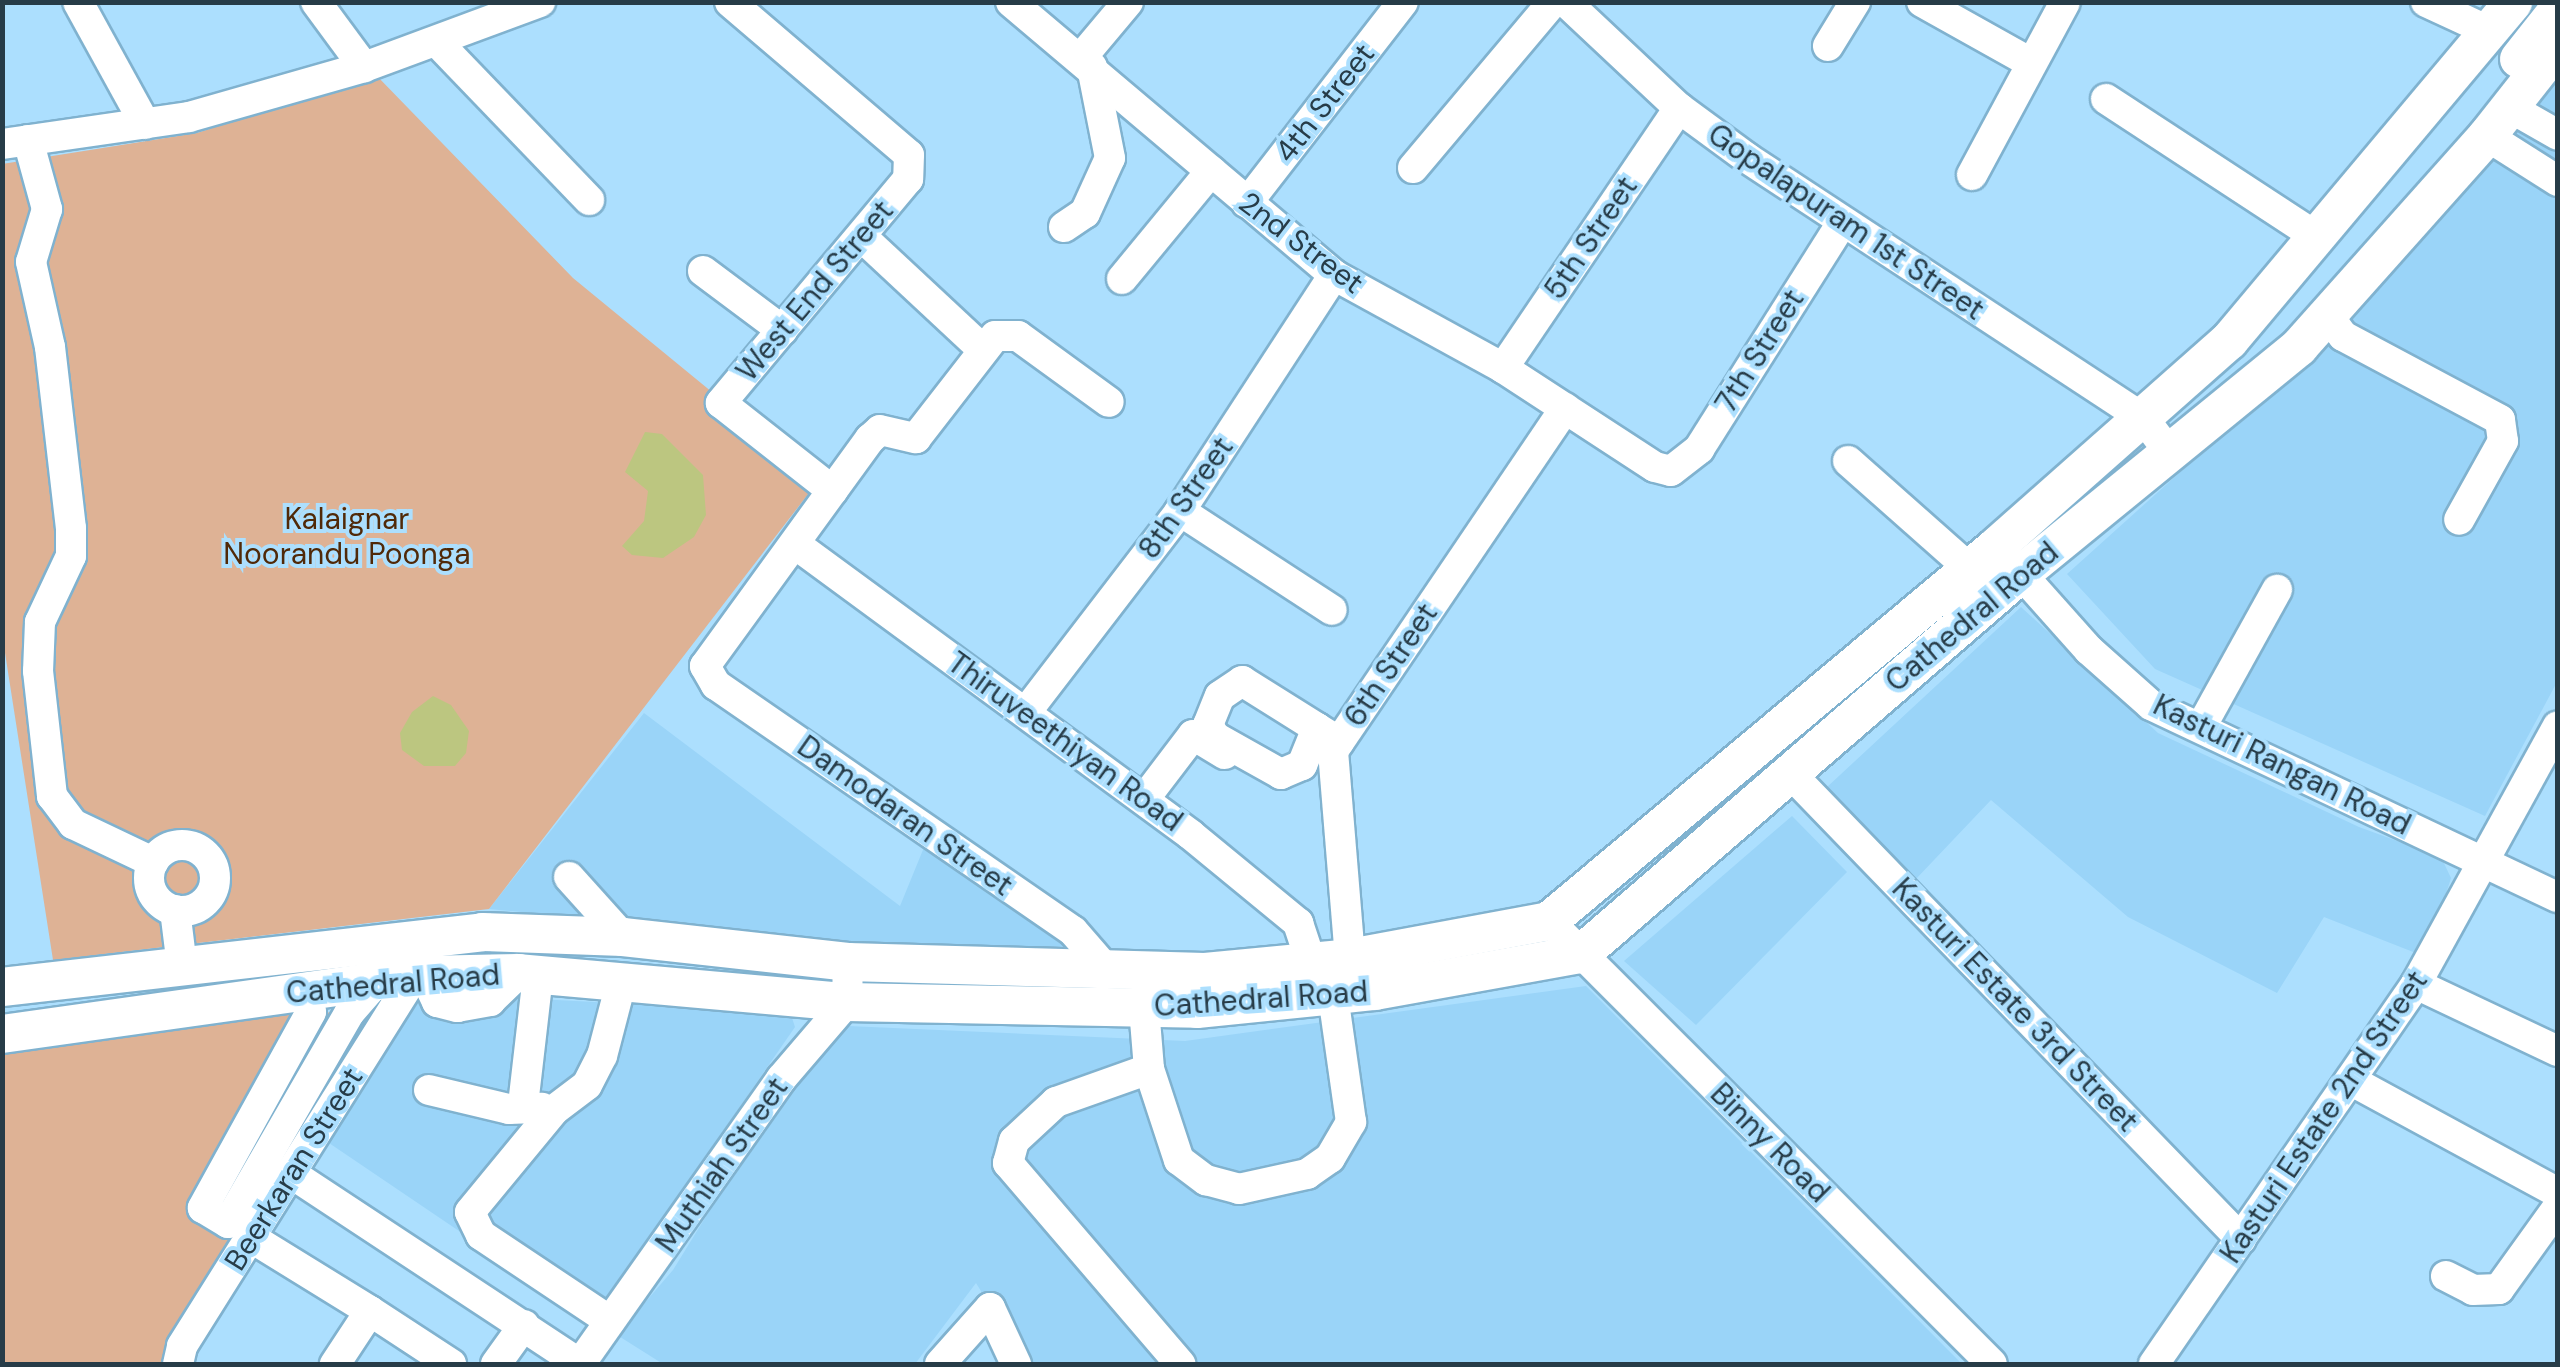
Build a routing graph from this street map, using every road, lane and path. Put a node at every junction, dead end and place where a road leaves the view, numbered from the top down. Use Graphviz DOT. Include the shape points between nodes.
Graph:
graph roads {
  1 [pos="78,2"];
  2 [pos="316,2"];
  3 [pos="540,2"];
  4 [pos="730,2"];
  5 [pos="1011,2"];
  6 [pos="1128,2"];
  7 [pos="1403,2"];
  8 [pos="1553,2"];
  9 [pos="1566,2"];
  10 [pos="1855,2"];
  11 [pos="1922,2"];
  12 [pos="2065,2"];
  13 [pos="2426,2"];
  14 [pos="2533,2"];
  15 [pos="2558,10"];
  16 [pos="2502,17"];
  17 [pos="438,43"];
  18 [pos="1828,46"];
  19 [pos="2558,46"];
  20 [pos="1087,62"];
  21 [pos="2031,63"];
  22 [pos="364,68"];
  23 [pos="2106,99"];
  24 [pos="1680,108"];
  25 [pos="2498,122"];
  26 [pos="145,124"];
  27 [pos="2558,135"];
  28 [pos="15,142"];
  29 [pos="1413,168"];
  30 [pos="1211,171"];
  31 [pos="1972,175"];
  32 [pos="2558,181"];
  33 [pos="589,200"];
  34 [pos="1247,203"];
  35 [pos="1842,223"];
  36 [pos="1064,226"];
  37 [pos="862,237"];
  38 [pos="2333,250"];
  39 [pos="704,271"];
  40 [pos="1334,275"];
  41 [pos="1122,279"];
  42 [pos="2327,314"];
  43 [pos="782,330"];
  44 [pos="982,349"];
  45 [pos="1502,368"];
  46 [pos="1109,402"];
  47 [pos="1565,408"];
  48 [pos="2144,419"];
  49 [pos="2170,453"];
  50 [pos="1848,461"];
  51 [pos="1671,471"];
  52 [pos="833,491"];
  53 [pos="1180,511"];
  54 [pos="2459,520"];
  55 [pos="795,544"];
  56 [pos="1996,563"];
  57 [pos="2277,590"];
  58 [pos="1332,610"];
  59 [pos="1026,712"];
  60 [pos="2558,726"];
  61 [pos="2201,727"];
  62 [pos="1789,772"];
  63 [pos="1266,778"];
  64 [pos="1145,798"];
  65 [pos="153,862"];
  66 [pos="2486,864"];
  67 [pos="569,877"];
  68 [pos="2558,897"];
  69 [pos="176,910"];
  70 [pos="1550,921"];
  71 [pos="624,937"];
  72 [pos="1581,954"];
  73 [pos="1350,958"];
  74 [pos="848,962"];
  75 [pos="1311,962"];
  76 [pos="182,966"];
  77 [pos="1106,968"];
  78 [pos="529,974"];
  79 [pos="420,975"];
  80 [pos="378,980"];
  81 [pos="620,982"];
  82 [pos="2416,984"];
  83 [pos="2,987"];
  84 [pos="303,990"];
  85 [pos="1333,995"];
  86 [pos="847,1002"];
  87 [pos="1144,1008"];
  88 [pos="2,1034"];
  89 [pos="2558,1051"];
  90 [pos="1149,1069"];
  91 [pos="2352,1081"];
  92 [pos="429,1090"];
  93 [pos="523,1105"];
  94 [pos="554,1110"];
  95 [pos="292,1174"];
  96 [pos="2558,1193"];
  97 [pos="2558,1207"];
  98 [pos="250,1238"];
  99 [pos="2241,1239"];
  100 [pos="2446,1276"];
  101 [pos="370,1311"];
  102 [pos="610,1322"];
  103 [pos="524,1325"];
  104 [pos="178,1364"];
  105 [pos="334,1364"];
  106 [pos="451,1364"];
  107 [pos="496,1364"];
  108 [pos="580,1364"];
  109 [pos="940,1364"];
  110 [pos="1016,1364"];
  111 [pos="1180,1364"];
  112 [pos="1992,1364"];
  113 [pos="2154,1364"];
  1 -- 26 [label="street"];
  2 -- 22 [label="street"];
  3 -- 17 [label="street"];
  4 -- 37 [label="street, West End Street" via="909,156 908,179"];
  5 -- 20 [label="street, 2nd Street"];
  6 -- 20 [label="street"];
  7 -- 34 [label="street, 4th Street"];
  8 -- 29 [label="street"];
  9 -- 24 [label="street, Gopalapuram 1st Street"];
  10 -- 18 [label="street"];
  11 -- 21 [label="street"];
  12 -- 21 [label="street"];
  13 -- 16 [label="street"];
  14 -- 38 [label="main road"];
  15 -- 38 [label="main road"];
  16 -- 38 [label="main road"];
  17 -- 22 [label="street"];
  17 -- 33 [label="street"];
  19 -- 25 [label="main road"];
  20 -- 30 [label="street, 2nd Street"];
  20 -- 36 [label="street" via="1110,158 1086,213"];
  21 -- 31 [label="street"];
  22 -- 26 [label="street"];
  23 -- 38 [label="street"];
  24 -- 35 [label="street, Gopalapuram 1st Street"];
  24 -- 45 [label="street, 5th Street"];
  25 -- 27 [label="street"];
  25 -- 32 [label="street"];
  25 -- 42 [label="main road"];
  26 -- 28 [label="street"];
  28 -- 65 [label="street" via="47,209 31,262 50,347 71,528 71,556 40,622 38,671 52,796 73,824"];
  30 -- 34 [label="street, 2nd Street"];
  30 -- 41 [label="street"];
  34 -- 40 [label="street, 2nd Street"];
  35 -- 48 [label="street, Gopalapuram 1st Street"];
  35 -- 51 [label="street, 7th Street" via="1698,448"];
  37 -- 43 [label="street, West End Street"];
  37 -- 44 [label="street"];
  38 -- 42 [label="main road"];
  38 -- 48 [label="main road, Cathedral Road" via="2294,268"];
  39 -- 43 [label="street"];
  40 -- 45 [label="street, 2nd Street"];
  40 -- 53 [label="street, 8th Street"];
  42 -- 49 [label="main road, Cathedral Road" via="2299,347"];
  42 -- 54 [label="street" via="2343,336 2500,420 2502,442"];
  43 -- 52 [label="street, West End Street" via="721,403"];
  44 -- 46 [label="street" via="996,336 1018,336"];
  44 -- 52 [label="street" via="916,438 880,430"];
  45 -- 47 [label="street, 2nd Street"];
  47 -- 51 [label="street, 2nd Street" via="1654,468"];
  47 -- 73 [label="street, 6th Street" via="1328,735"];
  48 -- 49 [label="street, Gopalapuram 1st Street"];
  48 -- 56 [label="main road, Cathedral Road"];
  49 -- 56 [label="main road, Cathedral Road"];
  50 -- 56 [label="street, Kasturi Rangan Road"];
  52 -- 55 [label="street"];
  53 -- 58 [label="street"];
  53 -- 59 [label="street, 8th Street"];
  55 -- 59 [label="street, Thiruveethiyan Road"];
  55 -- 77 [label="street, Damodaran Street" via="704,666 716,685 1072,931"];
  56 -- 61 [label="street, Kasturi Rangan Road" via="2152,704"];
  56 -- 62 [label="main road, Cathedral Road"];
  56 -- 70 [label="main road, Cathedral Road"];
  57 -- 61 [label="street"];
  59 -- 64 [label="street, Thiruveethiyan Road"];
  60 -- 66 [label="street, Kasturi Estate 2nd Street"];
  61 -- 66 [label="street, Kasturi Rangan Road"];
  62 -- 72 [label="main road, Cathedral Road"];
  62 -- 99 [label="street, Kasturi Estate 3rd Street"];
  63 -- 64 [label="street" via="1193,735"];
  64 -- 75 [label="street, Thiruveethiyan Road" via="1298,924"];
  65 -- 69 [label="street" via="152,892"];
  65 -- 69 [label="street" via="168,848 188,845 212,864 214,884 204,902"];
  66 -- 68 [label="street, Kasturi Rangan Road"];
  66 -- 82 [label="street, Kasturi Estate 2nd Street"];
  67 -- 71 [label="street"];
  69 -- 76 [label="street"];
  70 -- 72 [label="street, Binny Road"];
  70 -- 73 [label="main road, Cathedral Road"];
  71 -- 74 [label="main road, Cathedral Road"];
  71 -- 76 [label="main road, Cathedral Road" via="482,932"];
  72 -- 85 [label="main road, Cathedral Road"];
  72 -- 112 [label="street, Binny Road"];
  73 -- 75 [label="main road, Cathedral Road"];
  74 -- 77 [label="main road, Cathedral Road"];
  74 -- 86 [label="street"];
  75 -- 77 [label="main road, Cathedral Road" via="1204,972"];
  76 -- 83 [label="main road, Cathedral Road"];
  78 -- 79 [label="main road, Cathedral Road"];
  78 -- 81 [label="main road, Cathedral Road"];
  78 -- 93 [label="street"];
  79 -- 80 [label="main road, Cathedral Road"];
  79 -- 95 [label="street, Beerkaran Street"];
  80 -- 84 [label="main road, Cathedral Road"];
  80 -- 84 [label="street" via="350,1012 228,1223 203,1208 311,1012"];
  81 -- 86 [label="main road, Cathedral Road"];
  81 -- 94 [label="street" via="602,1056 587,1085"];
  82 -- 89 [label="street"];
  82 -- 91 [label="street, Kasturi Estate 2nd Street"];
  84 -- 88 [label="main road, Cathedral Road"];
  85 -- 87 [label="main road, Cathedral Road"];
  85 -- 90 [label="street" via="1351,1122 1330,1158 1308,1174 1239,1189 1206,1180 1179,1160"];
  86 -- 87 [label="main road, Cathedral Road"];
  86 -- 102 [label="street, Muthiah Street" via="781,1079"];
  87 -- 90 [label="street"];
  90 -- 111 [label="street" via="1056,1102 1014,1140 1008,1163"];
  91 -- 96 [label="street"];
  91 -- 99 [label="street, Kasturi Estate 2nd Street"];
  92 -- 93 [label="street" via="509,1109"];
  93 -- 94 [label="street"];
  94 -- 102 [label="street" via="470,1212 481,1235"];
  95 -- 98 [label="street, Beerkaran Street"];
  95 -- 103 [label="street"];
  97 -- 100 [label="street" via="2499,1289 2473,1290"];
  98 -- 101 [label="street"];
  98 -- 104 [label="street, Beerkaran Street" via="182,1346"];
  99 -- 113 [label="street, Kasturi Estate 2nd Street"];
  101 -- 105 [label="street"];
  101 -- 106 [label="street"];
  102 -- 108 [label="street, Muthiah Street"];
  103 -- 107 [label="street"];
  103 -- 108 [label="street"];
  109 -- 110 [label="street" via="990,1308"];
}
